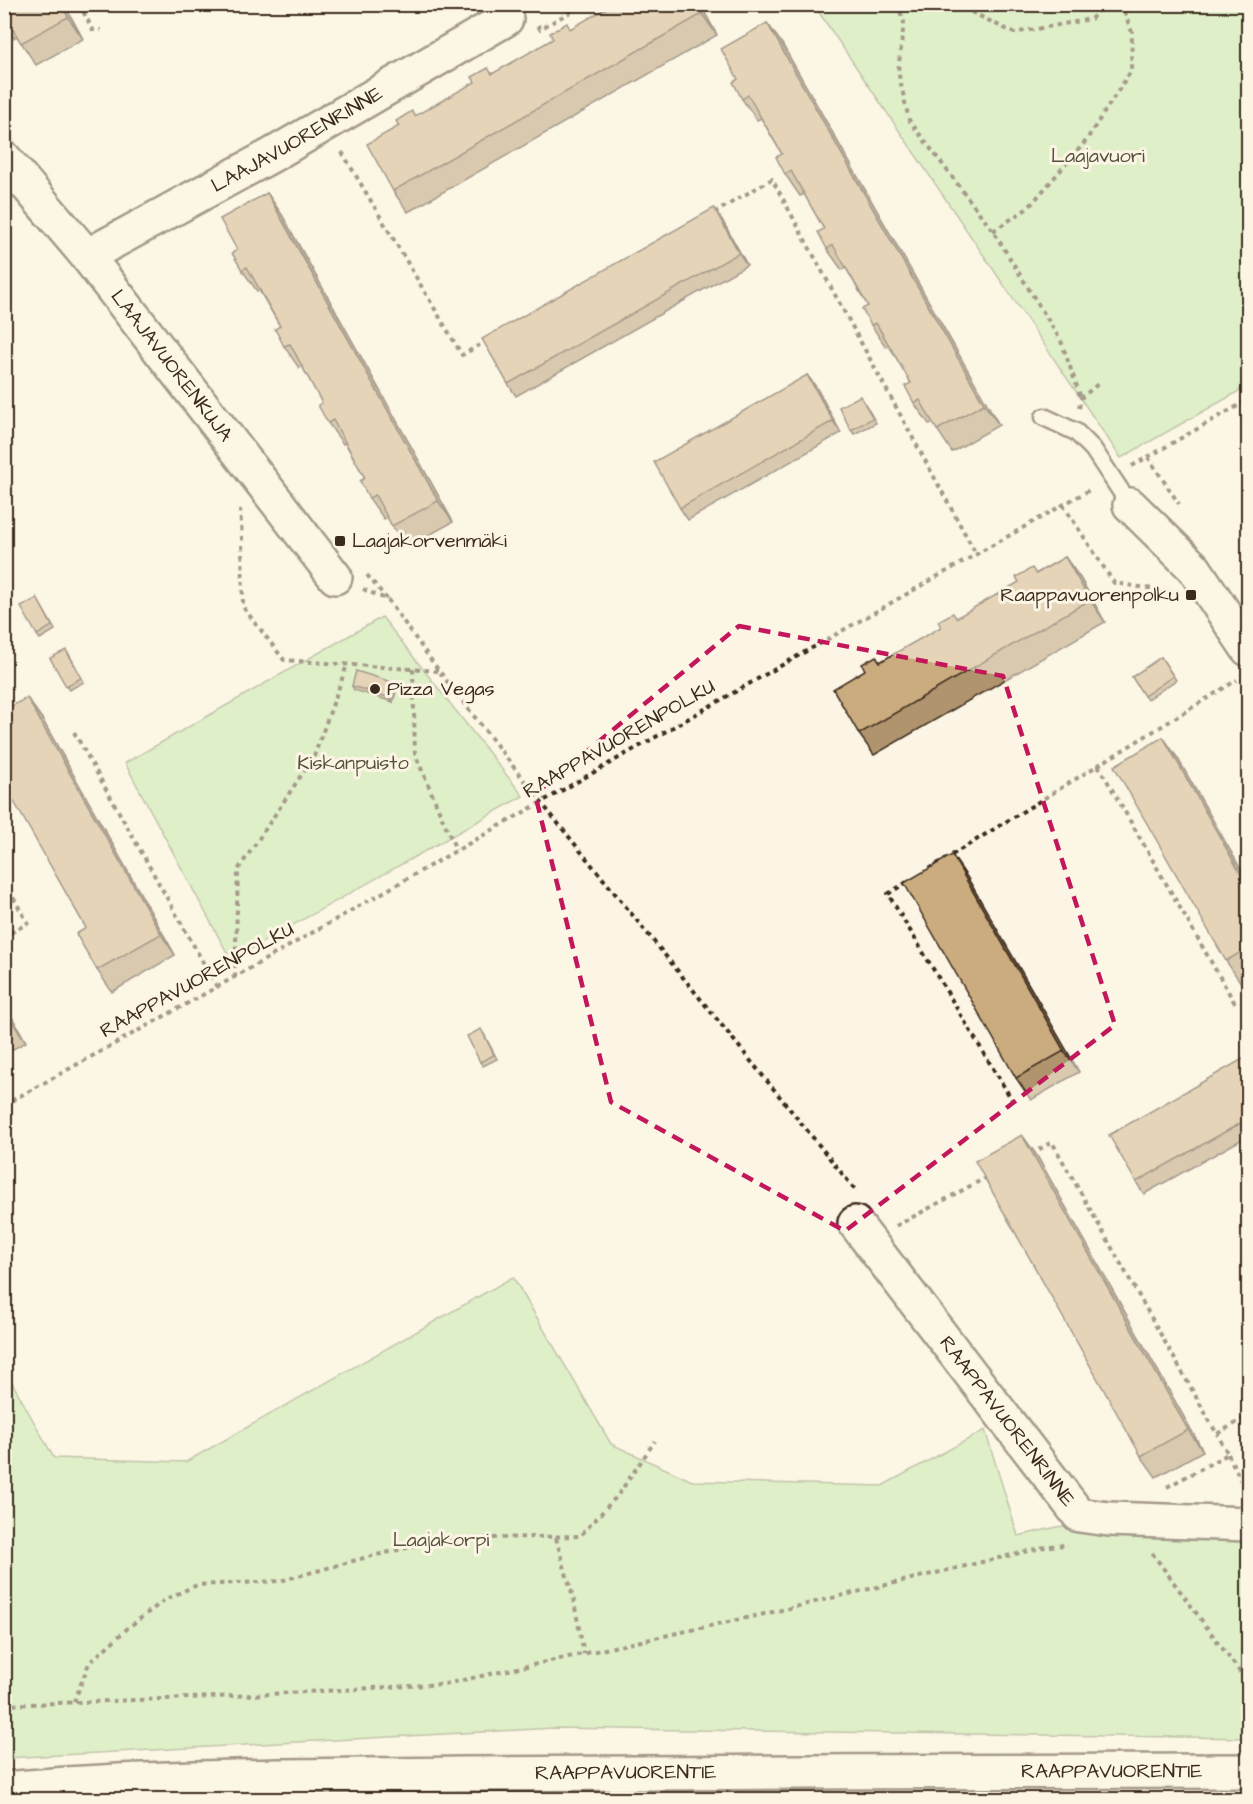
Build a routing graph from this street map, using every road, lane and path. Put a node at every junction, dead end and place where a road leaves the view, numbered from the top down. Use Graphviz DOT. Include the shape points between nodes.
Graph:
graph roads {
  1 [pos="79,4"];
  2 [pos="585,4"];
  3 [pos="897,4"];
  4 [pos="955,4"];
  5 [pos="1104,4"];
  6 [pos="1120,4"];
  7 [pos="506,19"];
  8 [pos="101,30"];
  9 [pos="339,148"];
  10 [pos="4,158"];
  11 [pos="710,214"];
  12 [pos="993,231"];
  13 [pos="87,256"];
  14 [pos="493,338"];
  15 [pos="1081,398"];
  16 [pos="1248,400"];
  17 [pos="1044,417"];
  18 [pos="1112,477"];
  19 [pos="239,503"];
  20 [pos="1063,505"];
  21 [pos="1130,505"];
  22 [pos="976,554"];
  23 [pos="335,576"];
  24 [pos="1180,593"];
  25 [pos="1246,662"];
  26 [pos="347,664"];
  27 [pos="413,669"];
  28 [pos="438,671"];
  29 [pos="74,732"];
  30 [pos="1098,765"];
  31 [pos="540,801"];
  32 [pos="456,850"];
  33 [pos="928,869"];
  34 [pos="908,881"];
  35 [pos="4,882"];
  36 [pos="4,937"];
  37 [pos="235,977"];
  38 [pos="217,987"];
  39 [pos="1237,1007"];
  40 [pos="1012,1100"];
  41 [pos="4,1105"];
  42 [pos="1021,1159"];
  43 [pos="990,1175"];
  44 [pos="860,1212"];
  45 [pos="890,1229"];
  46 [pos="1248,1416"];
  47 [pos="1217,1434"];
  48 [pos="655,1441"];
  49 [pos="1228,1454"];
  50 [pos="1162,1490"];
  51 [pos="1248,1497"];
  52 [pos="1248,1524"];
  53 [pos="556,1538"];
  54 [pos="1069,1545"];
  55 [pos="1147,1545"];
  56 [pos="584,1654"];
  57 [pos="1248,1683"];
  58 [pos="74,1702"];
  59 [pos="4,1705"];
  60 [pos="1248,1771"];
  61 [pos="4,1789"];
  1 -- 8 [label="path" via="93,30"];
  2 -- 7 [label="path" via="540,29 534,18"];
  3 -- 12 [label="path" via="904,22 898,71 909,120"];
  4 -- 5 [label="path" via="1014,33 1091,20"];
  6 -- 12 [label="path" via="1132,32 1131,71 1085,142 1028,208"];
  7 -- 13 [label="street, LAAJAVUORENRINNE" via="272,156"];
  9 -- 14 [label="path" via="462,355"];
  10 -- 13 [label="street, LAAJAVUORENKUJA"];
  11 -- 22 [label="path" via="772,179"];
  12 -- 15 [label="path" via="1061,341"];
  13 -- 23 [label="street, LAAJAVUORENKUJA"];
  16 -- 18 [label="path, RAAPPAVUORENPOLKU"];
  17 -- 18 [label="lane" via="1076,432"];
  18 -- 20 [label="path, RAAPPAVUORENPOLKU"];
  18 -- 21 [label="lane"];
  19 -- 26 [label="path" via="243,607 284,660"];
  20 -- 22 [label="path, RAAPPAVUORENPOLKU"];
  20 -- 24 [label="path" via="1113,583"];
  21 -- 25 [label="street" via="1194,568"];
  22 -- 31 [label="path, RAAPPAVUORENPOLKU"];
  23 -- 28 [label="path" via="388,600"];
  25 -- 30 [label="path"];
  26 -- 27 [label="path"];
  26 -- 37 [label="path" via="314,756 238,870"];
  27 -- 28 [label="path"];
  27 -- 32 [label="path" via="415,754"];
  28 -- 31 [label="path"];
  29 -- 38 [label="path"];
  30 -- 33 [label="path"];
  30 -- 39 [label="path"];
  31 -- 32 [label="path, RAAPPAVUORENPOLKU"];
  31 -- 44 [label="path"];
  32 -- 37 [label="path, RAAPPAVUORENPOLKU"];
  34 -- 40 [label="path" via="888,894"];
  35 -- 36 [label="path" via="27,923"];
  37 -- 38 [label="path, RAAPPAVUORENPOLKU"];
  38 -- 41 [label="path, RAAPPAVUORENPOLKU"];
  42 -- 47 [label="path" via="1052,1142"];
  43 -- 45 [label="path"];
  44 -- 52 [label="street, RAAPPAVUORENRINNE" via="1079,1515 1108,1520"];
  46 -- 47 [label="path"];
  47 -- 49 [label="path"];
  48 -- 53 [label="path" via="618,1496 580,1536"];
  49 -- 50 [label="path"];
  49 -- 51 [label="path"];
  53 -- 56 [label="path"];
  53 -- 58 [label="path" via="445,1539 280,1581 197,1585 166,1599 89,1663"];
  54 -- 56 [label="path" via="1049,1546"];
  55 -- 57 [label="path"];
  56 -- 58 [label="path" via="445,1684"];
  58 -- 59 [label="path"];
  60 -- 61 [label="street, RAAPPAVUORENTIE" via="202,1778"];
}
